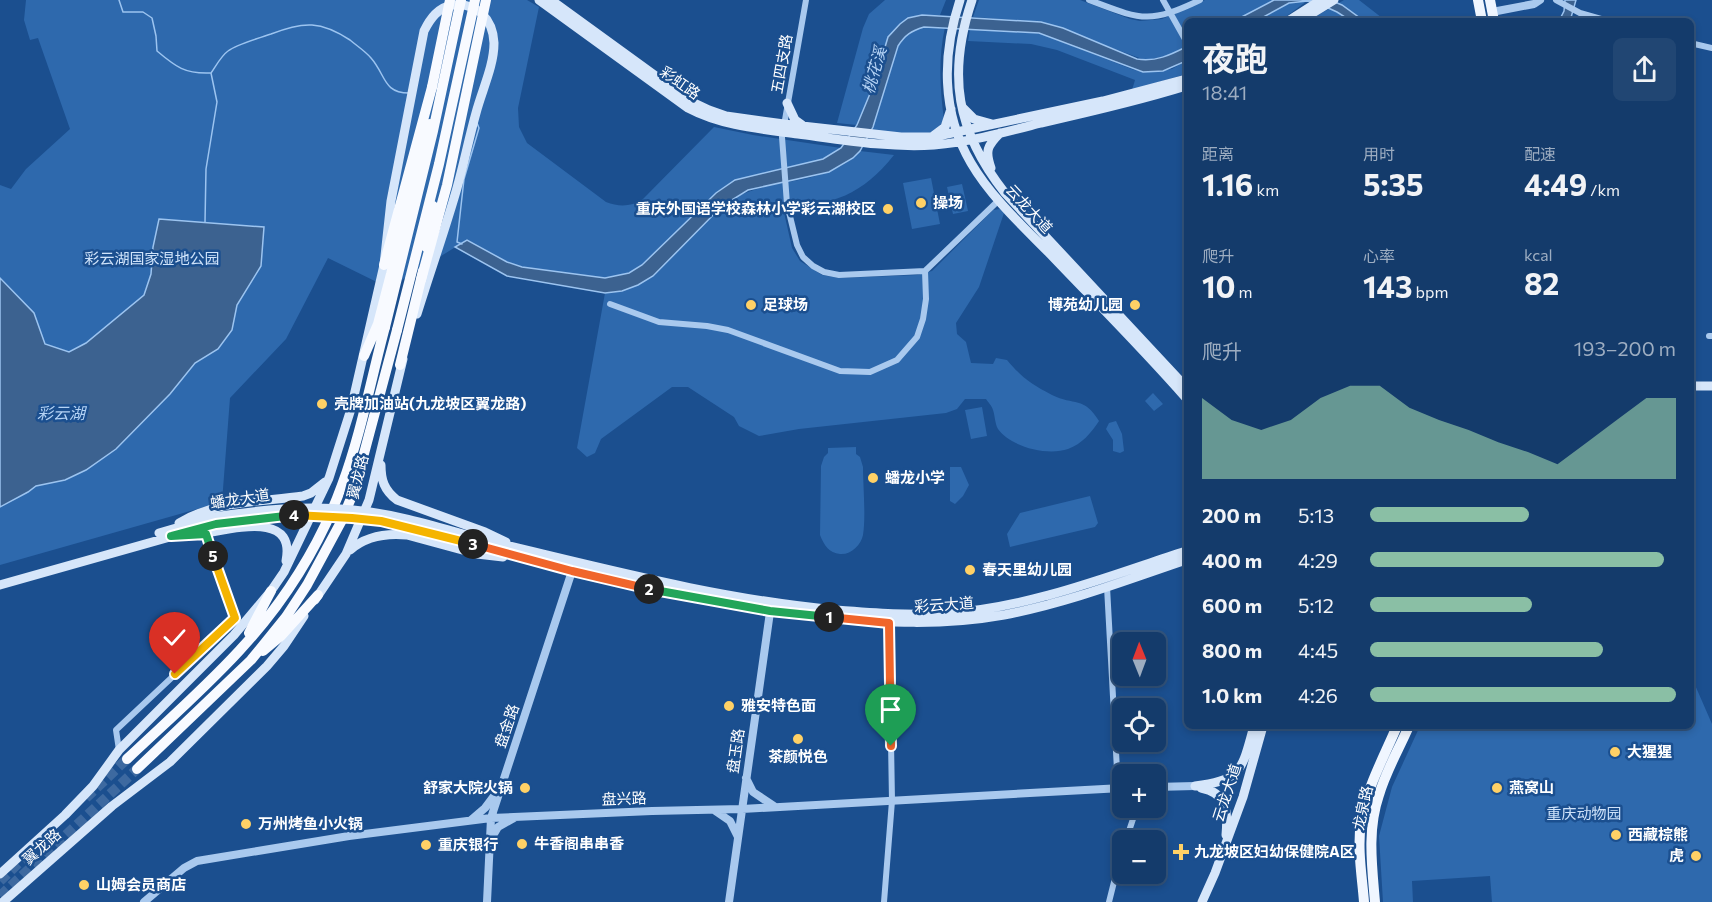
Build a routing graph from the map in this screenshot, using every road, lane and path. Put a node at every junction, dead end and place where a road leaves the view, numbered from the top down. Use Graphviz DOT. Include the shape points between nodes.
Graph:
graph roads {
  1 [pos="450,0"];
  2 [pos="461,0"];
  3 [pos="475,0"];
  4 [pos="486,0"];
  5 [pos="539,0"];
  6 [pos="552,0"];
  7 [pos="806,0"];
  8 [pos="1089,0"];
  9 [pos="1163,0"];
  10 [pos="1200,0"];
  11 [pos="1321,0"];
  12 [pos="1334,0"];
  13 [pos="1478,0"];
  14 [pos="1490,0"];
  15 [pos="1540,0"];
  16 [pos="1556,0"];
  17 [pos="960,2"];
  18 [pos="971,3"];
  19 [pos="1171,14"];
  20 [pos="1493,16"];
  21 [pos="1303,17"];
  22 [pos="1481,18"];
  23 [pos="1598,18"];
  24 [pos="1184,37"];
  25 [pos="1694,44"];
  26 [pos="1712,48"];
  27 [pos="1184,80"];
  28 [pos="1184,87"];
  29 [pos="787,104"];
  30 [pos="961,105"];
  31 [pos="951,109"];
  32 [pos="994,125"];
  33 [pos="807,127"];
  34 [pos="783,131"];
  35 [pos="1001,133"];
  36 [pos="827,134"];
  37 [pos="965,136"];
  38 [pos="933,141"];
  39 [pos="971,162"];
  40 [pos="439,164"];
  41 [pos="996,182"];
  42 [pos="999,200"];
  43 [pos="384,265"];
  44 [pos="924,271"];
  45 [pos="421,280"];
  46 [pos="610,304"];
  47 [pos="381,325"];
  48 [pos="405,331"];
  49 [pos="364,356"];
  50 [pos="400,365"];
  51 [pos="1183,379"];
  52 [pos="1694,380"];
  53 [pos="1712,381"];
  54 [pos="1694,386"];
  55 [pos="1712,386"];
  56 [pos="1184,393"];
  57 [pos="380,451"];
  58 [pos="329,478"];
  59 [pos="169,533"];
  60 [pos="206,534"];
  61 [pos="487,545"];
  62 [pos="521,549"];
  63 [pos="1184,552"];
  64 [pos="346,554"];
  65 [pos="526,559"];
  66 [pos="1184,561"];
  67 [pos="573,567"];
  68 [pos="284,572"];
  69 [pos="0,578"];
  70 [pos="0,585"];
  71 [pos="1107,586"];
  72 [pos="271,591"];
  73 [pos="318,595"];
  74 [pos="770,607"];
  75 [pos="889,623"];
  76 [pos="240,651"];
  77 [pos="251,660"];
  78 [pos="1253,729"];
  79 [pos="1262,729"];
  80 [pos="1396,729"];
  81 [pos="1408,729"];
  82 [pos="119,750"];
  83 [pos="127,759"];
  84 [pos="1118,764"];
  85 [pos="138,769"];
  86 [pos="746,778"];
  87 [pos="1195,786"];
  88 [pos="500,787"];
  89 [pos="1166,787"];
  90 [pos="1112,788"];
  91 [pos="892,801"];
  92 [pos="775,806"];
  93 [pos="742,809"];
  94 [pos="714,810"];
  95 [pos="517,816"];
  96 [pos="491,818"];
  97 [pos="470,821"];
  98 [pos="738,838"];
  99 [pos="490,841"];
  100 [pos="1224,849"];
  101 [pos="0,874"];
  102 [pos="1114,884"];
  103 [pos="3,902"];
  104 [pos="144,902"];
  105 [pos="487,902"];
  106 [pos="729,902"];
  107 [pos="884,902"];
  108 [pos="1110,902"];
  109 [pos="1202,902"];
  110 [pos="1364,902"];
  111 [pos="1375,902"];
  1 -- 43 [label="highway, bridge" via="432,87"];
  2 -- 47 [label="highway, 翼龙路, bridge" via="433,131"];
  3 -- 40 [label="highway, 翼龙路, bridge"];
  4 -- 45 [label="highway, bridge" via="447,185"];
  5 -- 34 [label="main road, 彩虹路" via="697,113 724,122"];
  6 -- 34 [label="main road, 彩虹路" via="690,101 726,116"];
  7 -- 29 [label="street, 五四支路"];
  8 -- 19 [label="street" via="1131,16"];
  9 -- 19 [label="street"];
  10 -- 19 [label="street"];
  11 -- 21 [label="main road"];
  12 -- 21 [label="main road"];
  13 -- 22 [label="main road"];
  14 -- 20 [label="main road"];
  15 -- 20 [label="street"];
  16 -- 23 [label="street"];
  17 -- 31 [label="main road, 云龙大道" via="947,55"];
  18 -- 30 [label="main road, 云龙大道" via="958,56"];
  19 -- 24 [label="street"];
  25 -- 26 [label="street"];
  27 -- 32 [label="main road"];
  28 -- 35 [label="main road"];
  29 -- 33 [label="main road" via="795,120"];
  29 -- 34 [label="street, 五四支路"];
  30 -- 32 [label="main road" via="974,119"];
  30 -- 37 [label="main road, 云龙大道"];
  31 -- 37 [label="main road, 云龙大道"];
  31 -- 38 [label="main road" via="945,127"];
  32 -- 37 [label="main road"];
  33 -- 34 [label="main road, 彩虹路"];
  33 -- 36 [label="main road, 彩虹路"];
  34 -- 36 [label="main road, 彩虹路"];
  34 -- 44 [label="street, 五四支路" via="787,204 803,257 824,272 839,275"];
  35 -- 37 [label="main road"];
  35 -- 41 [label="main road" via="987,149"];
  36 -- 38 [label="main road"];
  37 -- 38 [label="main road"];
  37 -- 39 [label="main road, 云龙大道"];
  37 -- 41 [label="main road, 云龙大道"];
  38 -- 39 [label="main road" via="956,149"];
  39 -- 42 [label="main road, 云龙大道"];
  40 -- 45 [label="highway, bridge"];
  40 -- 48 [label="highway, 翼龙路, bridge"];
  41 -- 51 [label="main road, 云龙大道"];
  42 -- 44 [label="street"];
  42 -- 56 [label="main road, 云龙大道"];
  43 -- 48 [label="main road, 翼龙路, bridge" via="391,201 424,31 438,11 448,6 470,7 483,12 488,21 494,42 492,58 458,186"];
  43 -- 49 [label="main road, 翼龙路"];
  44 -- 46 [label="street" via="926,298 917,337 897,360 870,372 840,371 728,330 659,322"];
  45 -- 48 [label="highway"];
  47 -- 49 [label="highway"];
  47 -- 76 [label="highway, 翼龙路" via="352,456 328,519 296,578"];
  48 -- 50 [label="highway"];
  48 -- 77 [label="highway, 翼龙路" via="341,522 307,585"];
  49 -- 58 [label="main road, 翼龙路"];
  50 -- 57 [label="main road, 翼龙路"];
  52 -- 53 [label="main road"];
  54 -- 55 [label="main road"];
  57 -- 62 [label="main road" via="382,482 397,500"];
  57 -- 64 [label="main road, 翼龙路" via="369,501"];
  58 -- 59 [label="main road" via="303,496 208,509"];
  58 -- 68 [label="main road, 翼龙路"];
  59 -- 60 [label="main road"];
  59 -- 61 [label="main road, 蟠龙大道, bridge" via="261,510 353,510 433,525"];
  59 -- 69 [label="main road, 蟠龙大道"];
  59 -- 70 [label="main road, 蟠龙大道"];
  60 -- 68 [label="main road" via="257,526 278,530 287,547"];
  60 -- 82 [label="street" via="235,618 116,730"];
  61 -- 62 [label="main road, 彩云大道"];
  61 -- 65 [label="main road, 彩云大道"];
  62 -- 67 [label="main road, 彩云大道"];
  63 -- 74 [label="main road, 彩云大道" via="1041,598 949,613 888,614"];
  64 -- 65 [label="main road" via="364,540 397,534 477,554"];
  64 -- 73 [label="main road, 翼龙路"];
  65 -- 67 [label="main road, 彩云大道"];
  66 -- 71 [label="main road, 彩云大道"];
  67 -- 74 [label="main road, 彩云大道" via="665,593"];
  67 -- 88 [label="street, 盘金路"];
  68 -- 72 [label="main road, 翼龙路"];
  71 -- 75 [label="main road, 彩云大道" via="1003,615 949,622"];
  71 -- 84 [label="street"];
  72 -- 76 [label="highway"];
  72 -- 82 [label="main road, 翼龙路" via="234,635"];
  73 -- 77 [label="highway" via="275,642"];
  73 -- 103 [label="main road, 翼龙路" via="267,666 178,754"];
  74 -- 75 [label="main road, 彩云大道"];
  74 -- 86 [label="street, 盘玉路"];
  75 -- 91 [label="street"];
  76 -- 83 [label="highway, 翼龙路"];
  77 -- 85 [label="highway, 翼龙路"];
  78 -- 87 [label="main road, 云龙大道" via="1243,763 1233,776 1215,784"];
  79 -- 100 [label="main road, 云龙大道"];
  80 -- 110 [label="main road, 龙泉路" via="1369,792 1361,822 1359,850"];
  81 -- 111 [label="main road, 龙泉路" via="1378,795 1372,824"];
  82 -- 101 [label="main road, 翼龙路" via="93,786"];
  86 -- 92 [label="street" via="753,792"];
  86 -- 93 [label="street, 盘玉路"];
  87 -- 89 [label="street"];
  87 -- 100 [label="main road" via="1224,801"];
  88 -- 96 [label="street, 盘金路"];
  88 -- 97 [label="street"];
  90 -- 91 [label="street, 盘兴路"];
  91 -- 92 [label="street, 盘兴路"];
  91 -- 107 [label="street"];
  92 -- 93 [label="street, 盘兴路"];
  93 -- 94 [label="street, 盘兴路"];
  93 -- 98 [label="street, 盘玉路"];
  94 -- 95 [label="street, 盘兴路"];
  94 -- 98 [label="street" via="730,821"];
  95 -- 96 [label="street, 盘兴路"];
  95 -- 99 [label="street" via="498,827"];
  96 -- 97 [label="street, 盘兴路"];
  96 -- 99 [label="street, 盘金路"];
  97 -- 104 [label="street, 盘兴路" via="197,861"];
  98 -- 106 [label="street, 盘玉路"];
  99 -- 105 [label="street, 盘金路"];
  100 -- 109 [label="main road, 云龙大道"];
  102 -- 108 [label="street"];
}
